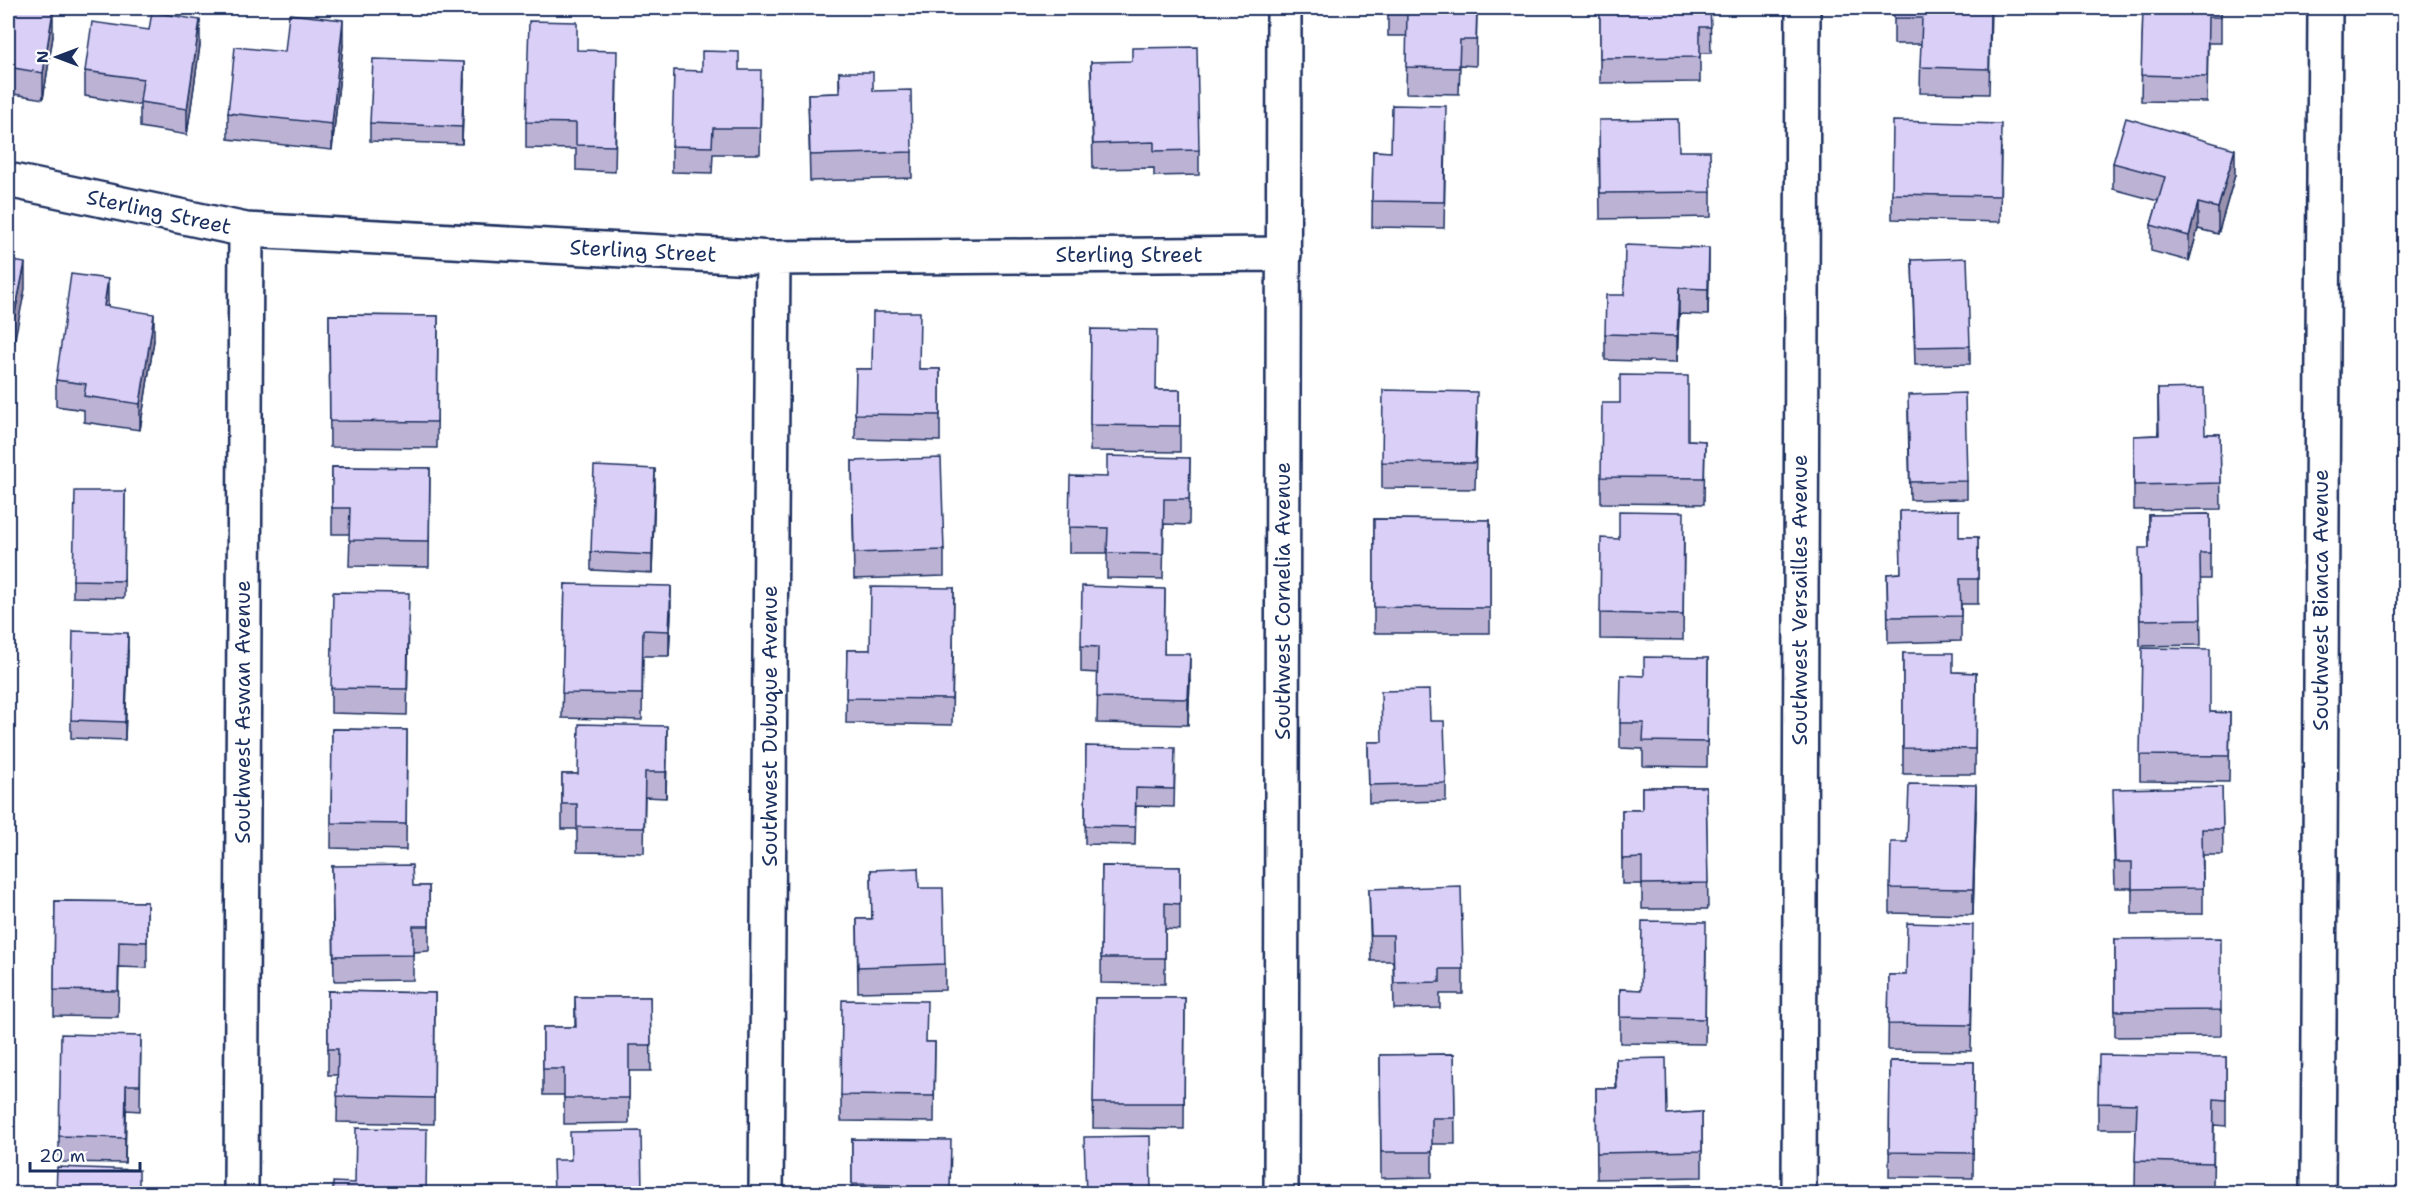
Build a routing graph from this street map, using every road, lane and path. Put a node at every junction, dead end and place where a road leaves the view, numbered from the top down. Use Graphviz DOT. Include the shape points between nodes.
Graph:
graph roads {
  1 [pos="1284,8"];
  2 [pos="1803,8"];
  3 [pos="2325,8"];
  4 [pos="8,180"];
  5 [pos="246,230"];
  6 [pos="1284,254"];
  7 [pos="773,258"];
  8 [pos="241,1194"];
  9 [pos="766,1194"];
  10 [pos="1281,1194"];
  11 [pos="1799,1194"];
  12 [pos="2318,1194"];
  1 -- 6 [label="street, Southwest Cornelia Avenue"];
  2 -- 11 [label="street, Southwest Versailles Avenue"];
  3 -- 12 [label="street, Southwest Bianca Avenue"];
  4 -- 5 [label="street, Sterling Street"];
  5 -- 7 [label="street, Sterling Street"];
  5 -- 8 [label="street, Southwest Aswan Avenue"];
  6 -- 7 [label="street, Sterling Street"];
  6 -- 10 [label="street, Southwest Cornelia Avenue"];
  7 -- 9 [label="street, Southwest Dubuque Avenue"];
}
